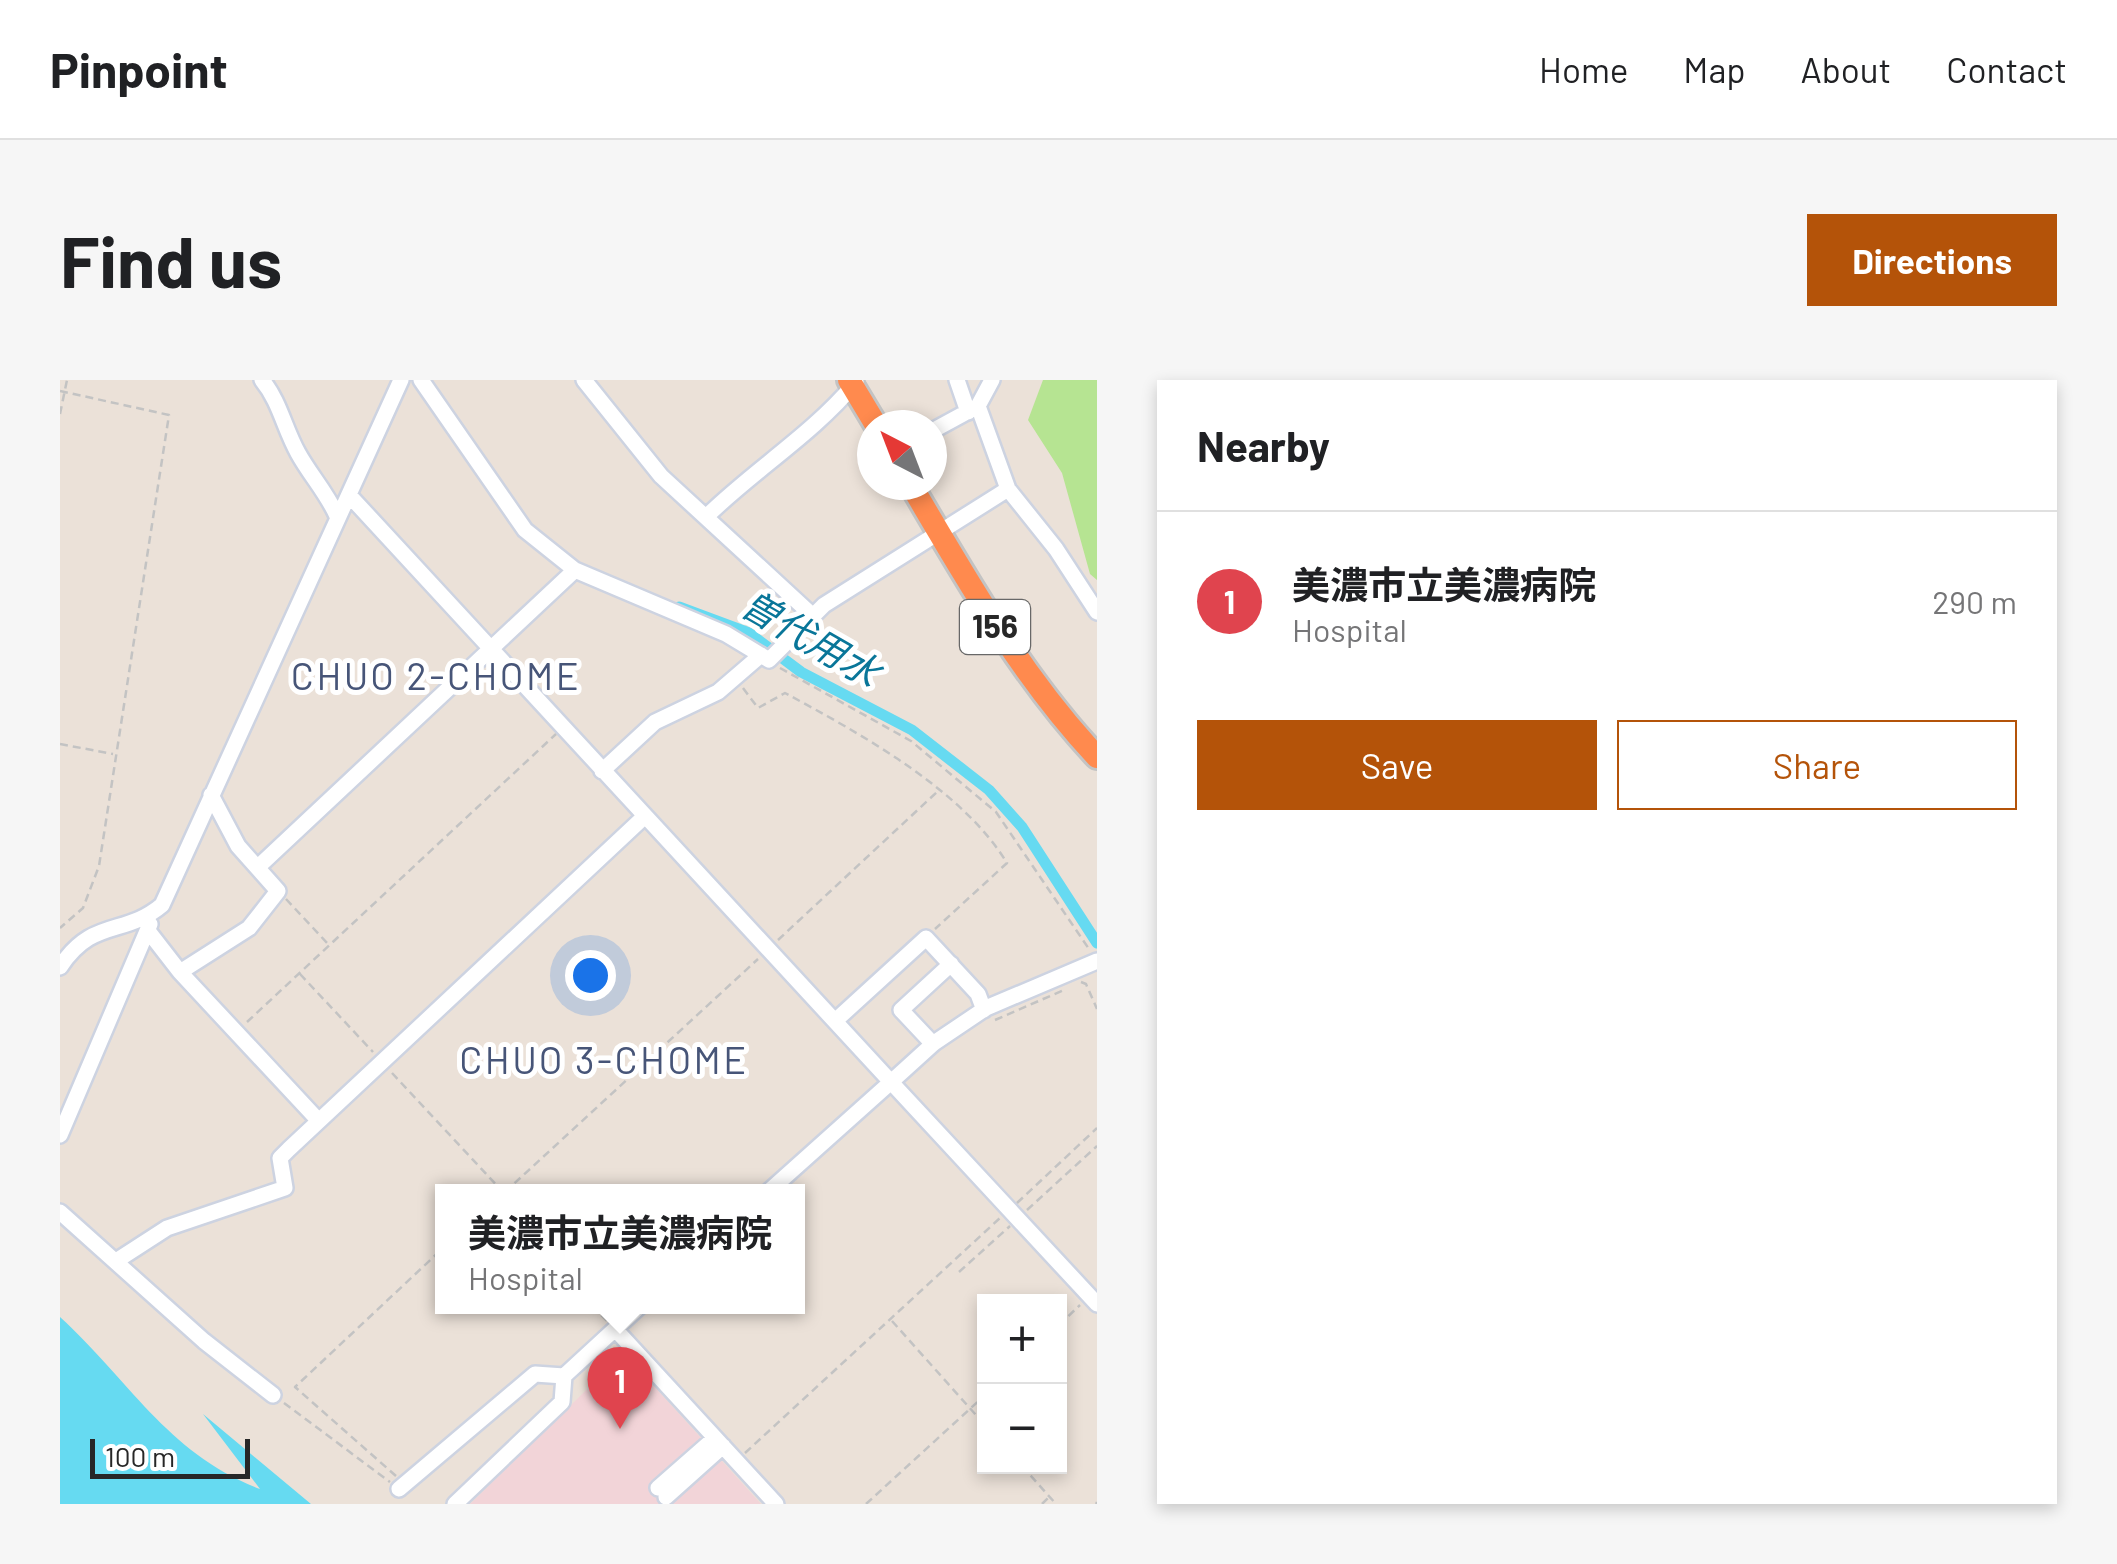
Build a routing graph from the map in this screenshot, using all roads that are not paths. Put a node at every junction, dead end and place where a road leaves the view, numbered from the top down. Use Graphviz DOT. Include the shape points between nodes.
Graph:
graph roads {
  1 [pos="262,380"];
  2 [pos="401,380"];
  3 [pos="421,380"];
  4 [pos="584,380"];
  5 [pos="957,380"];
  6 [pos="992,380"];
  7 [pos="853,382"];
  8 [pos="973,409"];
  9 [pos="868,410"];
  10 [pos="947,423"];
  11 [pos="1008,490"];
  12 [pos="349,495"];
  13 [pos="920,500"];
  14 [pos="337,516"];
  15 [pos="707,516"];
  16 [pos="939,532"];
  17 [pos="575,570"];
  18 [pos="1097,612"];
  19 [pos="813,616"];
  20 [pos="492,653"];
  21 [pos="770,654"];
  22 [pos="1097,757"];
  23 [pos="602,771"];
  24 [pos="211,796"];
  25 [pos="645,816"];
  26 [pos="258,867"];
  27 [pos="150,924"];
  28 [pos="1097,961"];
  29 [pos="951,964"];
  30 [pos="60,968"];
  31 [pos="180,972"];
  32 [pos="985,1009"];
  33 [pos="835,1021"];
  34 [pos="933,1044"];
  35 [pos="891,1082"];
  36 [pos="318,1120"];
  37 [pos="60,1136"];
  38 [pos="777,1184"];
  39 [pos="60,1212"];
  40 [pos="116,1260"];
  41 [pos="1094,1300"];
  42 [pos="631,1314"];
  43 [pos="615,1329"];
  44 [pos="564,1376"];
  45 [pos="273,1395"];
  46 [pos="719,1442"];
  47 [pos="402,1486"];
  48 [pos="662,1492"];
  49 [pos="454,1504"];
  50 [pos="776,1504"];
  1 -- 14 [label="street"];
  2 -- 12 [label="street"];
  3 -- 17 [label="street" via="506,508"];
  4 -- 15 [label="street" via="661,476"];
  5 -- 8 [label="street"];
  6 -- 8 [label="street"];
  7 -- 9 [label="highway"];
  7 -- 15 [label="street" via="828,414"];
  8 -- 10 [label="street"];
  8 -- 11 [label="street"];
  11 -- 16 [label="street"];
  11 -- 18 [label="street"];
  12 -- 14 [label="street"];
  12 -- 20 [label="street"];
  13 -- 16 [label="highway, 156"];
  14 -- 24 [label="street"];
  15 -- 19 [label="street"];
  16 -- 19 [label="street"];
  16 -- 22 [label="highway, 156" via="1016,658"];
  17 -- 20 [label="street"];
  17 -- 21 [label="street"];
  19 -- 21 [label="street"];
  20 -- 23 [label="street"];
  20 -- 26 [label="street"];
  21 -- 23 [label="street" via="655,722"];
  23 -- 25 [label="street"];
  24 -- 26 [label="street" via="238,846"];
  24 -- 27 [label="street"];
  25 -- 33 [label="street"];
  25 -- 36 [label="street"];
  26 -- 31 [label="street" via="278,890 249,928"];
  27 -- 30 [label="street" via="84,938"];
  27 -- 31 [label="street"];
  27 -- 37 [label="street"];
  28 -- 32 [label="street"];
  29 -- 32 [label="street"];
  29 -- 33 [label="street" via="926,938"];
  29 -- 34 [label="street" via="901,1010"];
  31 -- 36 [label="street"];
  32 -- 34 [label="street"];
  33 -- 35 [label="street"];
  34 -- 35 [label="street"];
  35 -- 38 [label="street"];
  35 -- 41 [label="street"];
  36 -- 40 [label="street" via="280,1158 285,1188 167,1228"];
  39 -- 40 [label="street"];
  40 -- 45 [label="street"];
  42 -- 43 [label="street"];
  43 -- 44 [label="street"];
  43 -- 46 [label="street"];
  44 -- 47 [label="street" via="535,1374"];
  44 -- 49 [label="street" via="562,1402"];
  46 -- 48 [label="street"];
  46 -- 50 [label="street"];
}
